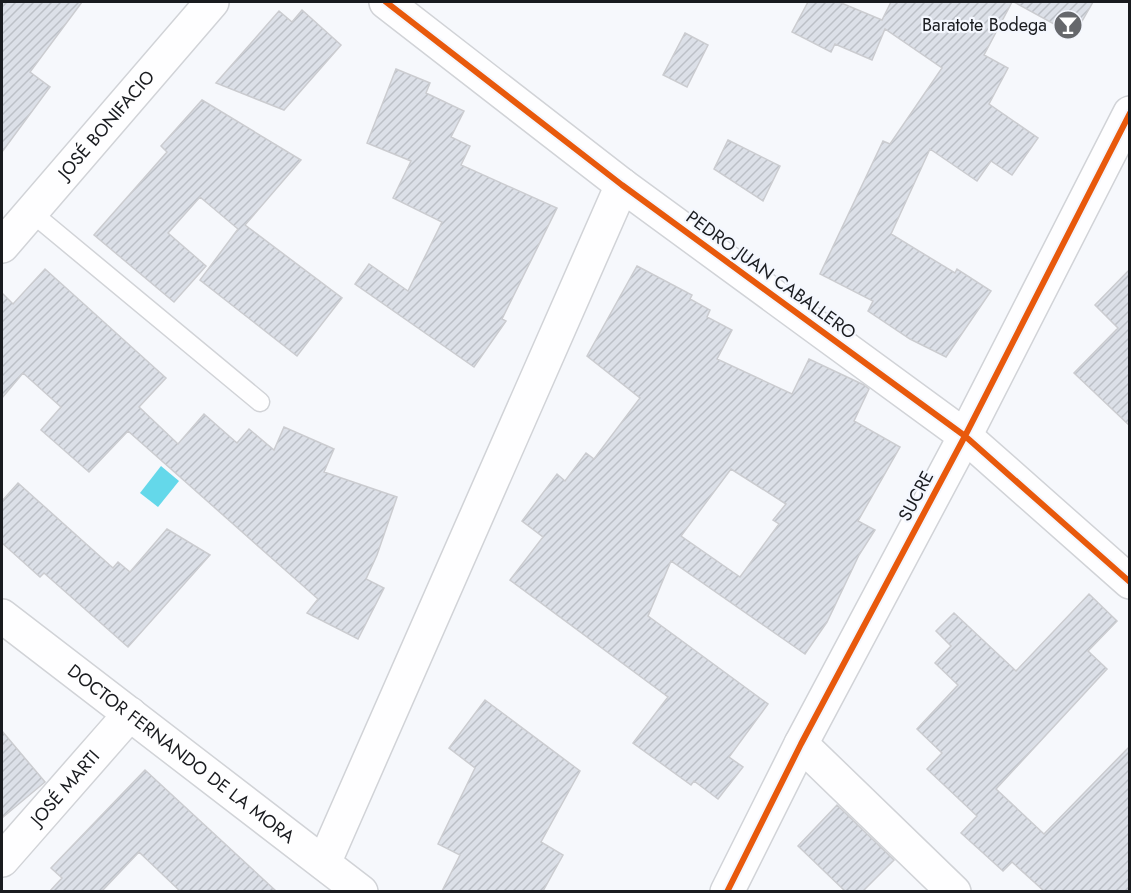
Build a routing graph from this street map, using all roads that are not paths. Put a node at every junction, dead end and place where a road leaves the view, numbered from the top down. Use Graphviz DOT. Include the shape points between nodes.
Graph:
graph roads {
  1 [pos="212,2"];
  2 [pos="386,2"];
  3 [pos="1130,113"];
  4 [pos="622,185"];
  5 [pos="31,212"];
  6 [pos="2,246"];
  7 [pos="260,402"];
  8 [pos="965,436"];
  9 [pos="1130,582"];
  10 [pos="2,616"];
  11 [pos="130,714"];
  12 [pos="801,744"];
  13 [pos="2,860"];
  14 [pos="324,863"];
  15 [pos="361,891"];
  16 [pos="727,891"];
  17 [pos="954,891"];
  1 -- 5 [label="street, JOSÉ BONIFACIO"];
  2 -- 4 [label="street, PEDRO JUAN CABALLERO"];
  3 -- 8 [label="street, SUCRE"];
  4 -- 8 [label="street, PEDRO JUAN CABALLERO"];
  4 -- 14 [label="street"];
  5 -- 6 [label="street, JOSÉ BONIFACIO"];
  5 -- 7 [label="lane"];
  8 -- 9 [label="street, PEDRO JUAN CABALLERO"];
  8 -- 12 [label="street, SUCRE"];
  10 -- 11 [label="street, DOCTOR FERNANDO DE LA MORA"];
  11 -- 13 [label="street, JOSÉ MARTI"];
  11 -- 14 [label="street, DOCTOR FERNANDO DE LA MORA"];
  12 -- 16 [label="street, SUCRE"];
  12 -- 17 [label="street"];
  14 -- 15 [label="street, DOCTOR FERNANDO DE LA MORA"];
}
